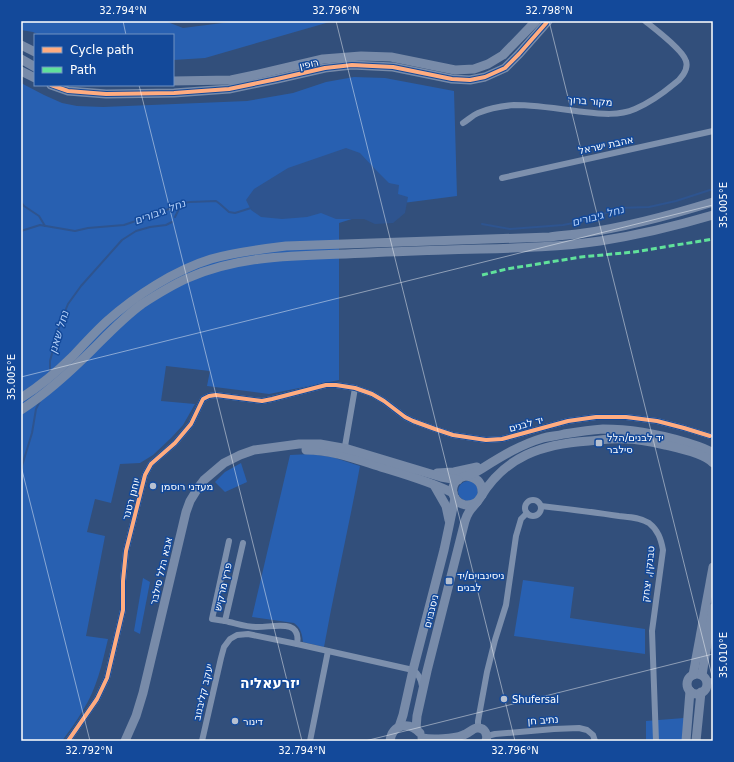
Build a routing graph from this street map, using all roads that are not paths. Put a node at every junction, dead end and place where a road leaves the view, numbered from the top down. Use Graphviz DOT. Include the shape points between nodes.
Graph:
graph roads {
  1 [pos="536,21"];
  2 [pos="548,21"];
  3 [pos="645,21"];
  4 [pos="21,45"];
  5 [pos="34,52"];
  6 [pos="21,59"];
  7 [pos="34,66"];
  8 [pos="21,71"];
  9 [pos="34,78"];
  10 [pos="174,81"];
  11 [pos="54,86"];
  12 [pos="80,86"];
  13 [pos="106,94"];
  14 [pos="463,123"];
  15 [pos="713,130"];
  16 [pos="502,178"];
  17 [pos="713,202"];
  18 [pos="713,215"];
  19 [pos="355,388"];
  20 [pos="21,398"];
  21 [pos="21,410"];
  22 [pos="710,436"];
  23 [pos="344,452"];
  24 [pos="713,453"];
  25 [pos="492,462"];
  26 [pos="713,463"];
  27 [pos="429,474"];
  28 [pos="467,476"];
  29 [pos="458,480"];
  30 [pos="434,485"];
  31 [pos="454,495"];
  32 [pos="480,498"];
  33 [pos="541,506"];
  34 [pos="527,513"];
  35 [pos="450,527"];
  36 [pos="229,541"];
  37 [pos="243,543"];
  38 [pos="713,567"];
  39 [pos="713,608"];
  40 [pos="225,621"];
  41 [pos="297,644"];
  42 [pos="328,651"];
  43 [pos="413,670"];
  44 [pos="703,678"];
  45 [pos="423,688"];
  46 [pos="690,691"];
  47 [pos="701,692"];
  48 [pos="399,727"];
  49 [pos="416,729"];
  50 [pos="475,729"];
  51 [pos="487,739"];
  52 [pos="422,740"];
  53 [pos="68,741"];
  54 [pos="125,741"];
  55 [pos="202,741"];
  56 [pos="310,741"];
  57 [pos="390,741"];
  58 [pos="470,741"];
  59 [pos="595,741"];
  60 [pos="656,741"];
  61 [pos="686,741"];
  62 [pos="696,741"];
  1 -- 10 [label="street, רופין" via="502,55 474,69 455,70 391,57 361,56 323,59 230,80"];
  2 -- 13 [label="street, רופין" via="505,68 485,77 470,80 452,79 393,67 352,65 325,68 229,89"];
  3 -- 14 [label="street, מקור ברוך" via="671,42 686,61 684,73 680,78 656,98 622,113 601,114 515,105 496,107 477,113"];
  4 -- 5 [label="street"];
  6 -- 7 [label="street"];
  8 -- 9 [label="street"];
  11 -- 13 [label="street, רופין" via="68,91"];
  12 -- 13 [label="street"];
  15 -- 16 [label="street, אהבת ישראל"];
  17 -- 20 [label="street" via="610,228 550,237 286,246 238,252 179,272 144,292 106,321 53,375"];
  18 -- 21 [label="street" via="654,231 555,246 290,256 262,258 208,270 172,286 142,305 120,322 51,388"];
  19 -- 22 [label="street, יד לבנים" via="372,394 413,421 454,435 486,440 502,439 568,421 596,417 657,421"];
  19 -- 23 [label="street"];
  19 -- 53 [label="street, יוחנן רטנר" via="326,385 262,401 216,395 203,399 191,424 175,443 151,464 145,475 126,551 122,610 107,678 97,699"];
  23 -- 27 [label="street, אבא הלל סילבר"];
  23 -- 30 [label="street, אבא הלל סילבר"];
  23 -- 54 [label="street, אבא הלל סילבר" via="320,444 254,450 224,463 204,480 186,512 143,693"];
  24 -- 25 [label="street, יד לבנים" via="669,437 603,429 544,438"];
  25 -- 27 [label="street" via="461,471"];
  25 -- 28 [label="street, יד לבנים"];
  26 -- 32 [label="street" via="705,456 650,442 625,439 575,442 547,447 517,459 496,476"];
  27 -- 29 [label="street, אבא הלל סילבר"];
  28 -- 29 [label="street"];
  28 -- 32 [label="street" via="479,482"];
  29 -- 31 [label="street" via="453,488"];
  30 -- 31 [label="street, אבא הלל סילבר"];
  30 -- 35 [label="street" via="446,506"];
  31 -- 32 [label="street" via="465,505"];
  31 -- 35 [label="street, ניסנבוים"];
  32 -- 45 [label="street, ניסנבוים" via="465,521"];
  33 -- 34 [label="street" via="540,512 536,515 531,516"];
  33 -- 34 [label="street" via="537,500 531,500 525,505"];
  33 -- 60 [label="street, טבנקין, יצחק" via="639,519 656,530 661,540 663,550 652,631"];
  34 -- 50 [label="street" via="521,519 516,536 506,605 495,640"];
  35 -- 43 [label="street, ניסנבוים"];
  36 -- 40 [label="street" via="212,619"];
  37 -- 40 [label="street, פרץ מרקיש"];
  38 -- 44 [label="street"];
  39 -- 44 [label="street"];
  40 -- 41 [label="street, פרץ מרקיש" via="256,627 290,626 298,639"];
  41 -- 42 [label="street"];
  41 -- 55 [label="street, יעקב קליבנוב" via="248,634 230,639 220,658"];
  42 -- 43 [label="street"];
  42 -- 56 [label="street"];
  43 -- 45 [label="street" via="419,675"];
  43 -- 48 [label="street, ניסנבוים"];
  44 -- 46 [label="street" via="688,679 687,686"];
  44 -- 47 [label="street" via="706,688"];
  45 -- 49 [label="street, ניסנבוים"];
  46 -- 47 [label="street" via="696,694"];
  46 -- 61 [label="street"];
  47 -- 62 [label="street"];
  48 -- 49 [label="street" via="408,726"];
  48 -- 57 [label="street, ניסנבוים" via="392,733"];
  49 -- 52 [label="street"];
  50 -- 51 [label="street" via="484,730"];
  50 -- 52 [label="street" via="460,737"];
  50 -- 58 [label="street" via="469,737"];
  51 -- 59 [label="street, נתיב חן" via="495,734 579,728 587,730"];
}
